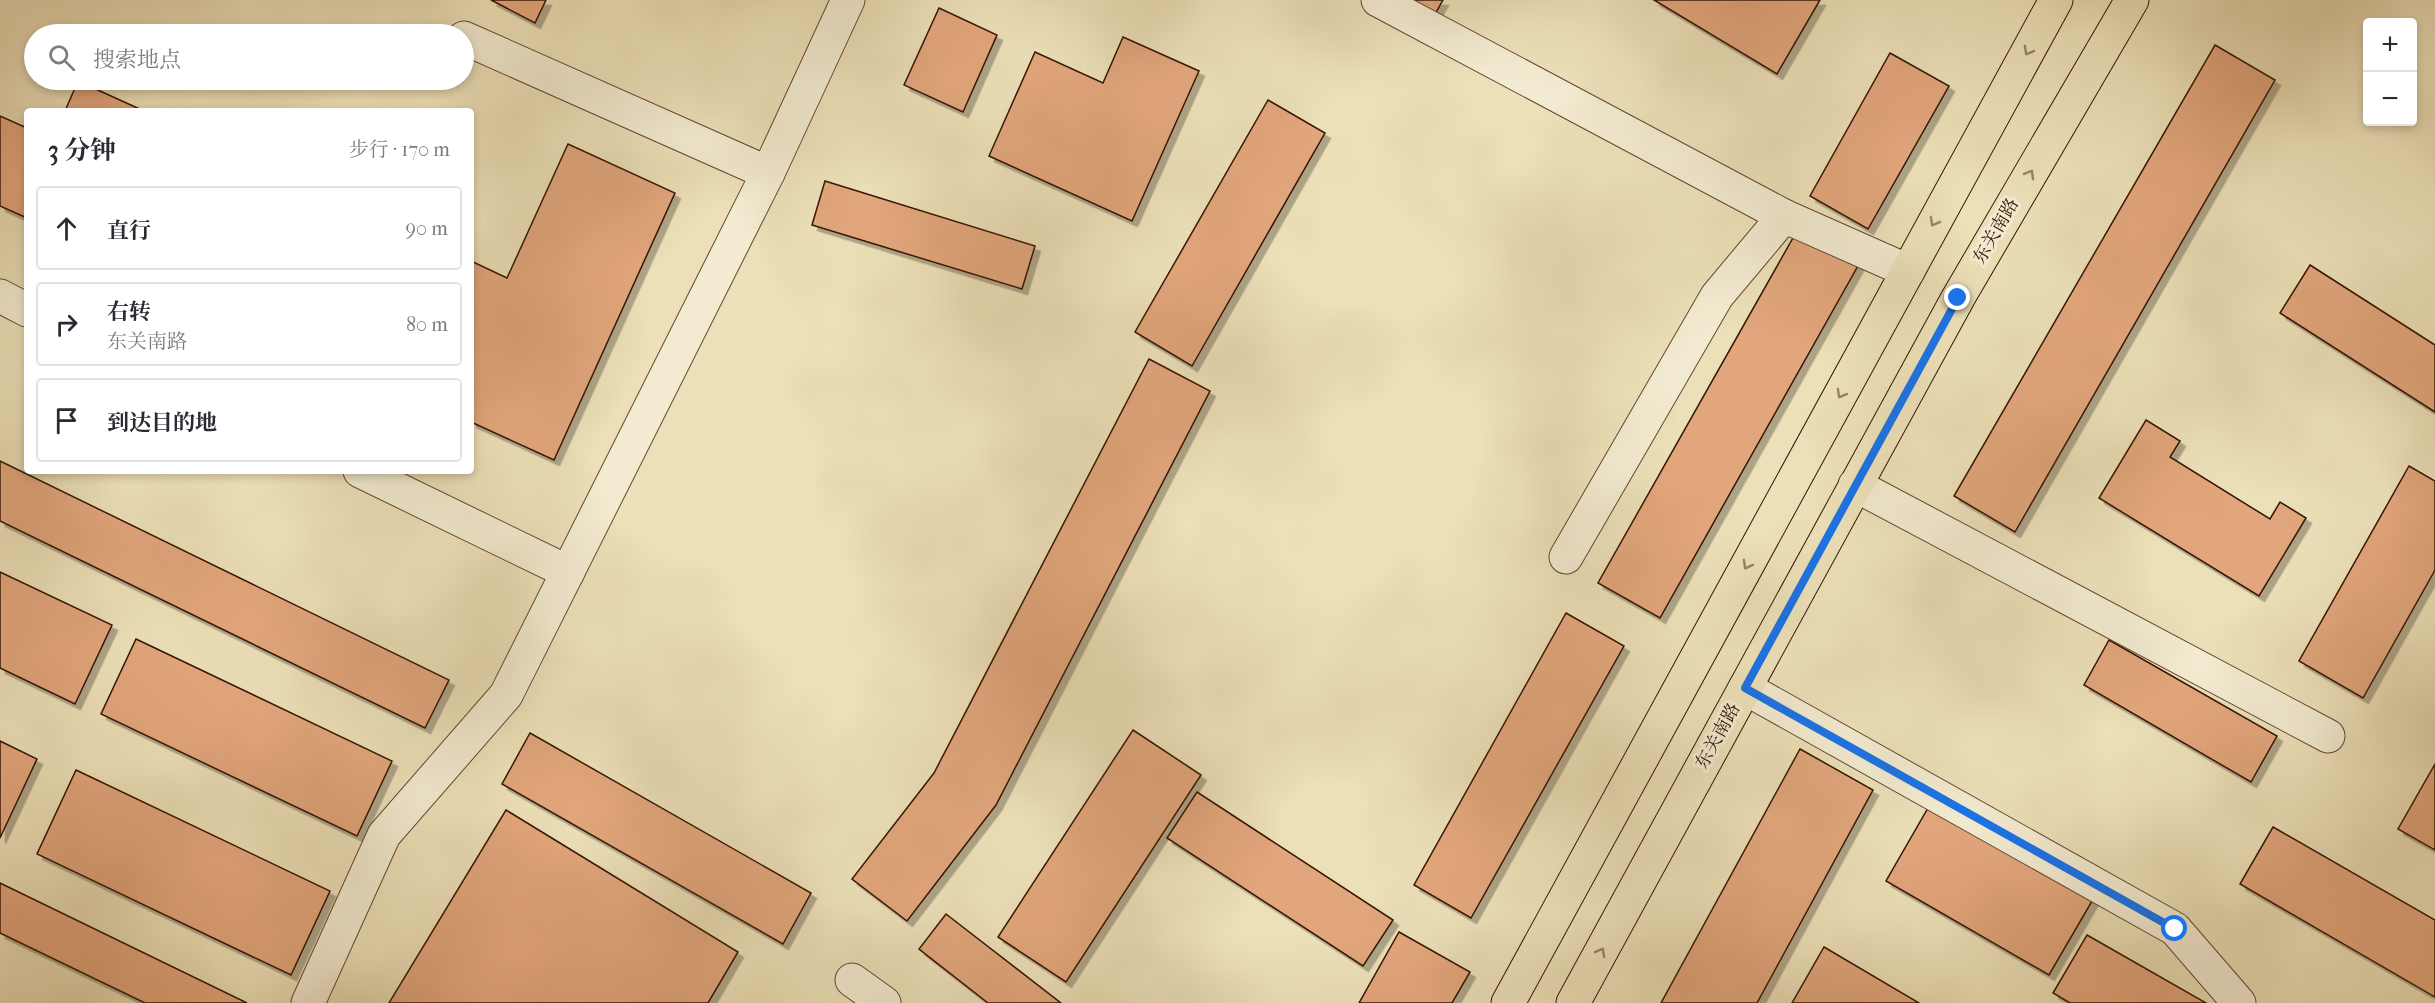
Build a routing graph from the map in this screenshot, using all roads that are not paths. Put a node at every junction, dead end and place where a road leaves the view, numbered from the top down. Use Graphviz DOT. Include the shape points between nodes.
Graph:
graph roads {
  1 [pos="848,0"];
  2 [pos="1378,0"];
  3 [pos="2056,0"];
  4 [pos="2132,0"];
  5 [pos="474,42"];
  6 [pos="768,173"];
  7 [pos="1784,216"];
  8 [pos="1908,271"];
  9 [pos="0,296"];
  10 [pos="24,308"];
  11 [pos="366,474"];
  12 [pos="1855,485"];
  13 [pos="1566,557"];
  14 [pos="568,572"];
  15 [pos="1745,688"];
  16 [pos="2328,736"];
  17 [pos="852,980"];
  18 [pos="308,1003"];
  19 [pos="884,1003"];
  20 [pos="1508,1003"];
  21 [pos="1573,1003"];
  22 [pos="2239,1003"];
  1 -- 6 [label="street"];
  2 -- 7 [label="street"];
  3 -- 8 [label="main road, one-way"];
  12 -- 4 [label="main road, 东关南路, one-way" via="1958,298"];
  5 -- 6 [label="street"];
  6 -- 14 [label="street"];
  7 -- 8 [label="street"];
  7 -- 13 [label="street" via="1717,296"];
  8 -- 20 [label="main road, one-way"];
  9 -- 10 [label="street"];
  11 -- 14 [label="street"];
  12 -- 15 [label="main road, 东关南路"];
  12 -- 16 [label="street"];
  14 -- 18 [label="street" via="506,695 384,834"];
  21 -- 15 [label="main road, 东关南路, one-way"];
  15 -- 22 [label="street" via="2175,929"];
  17 -- 19 [label="street"];
}
